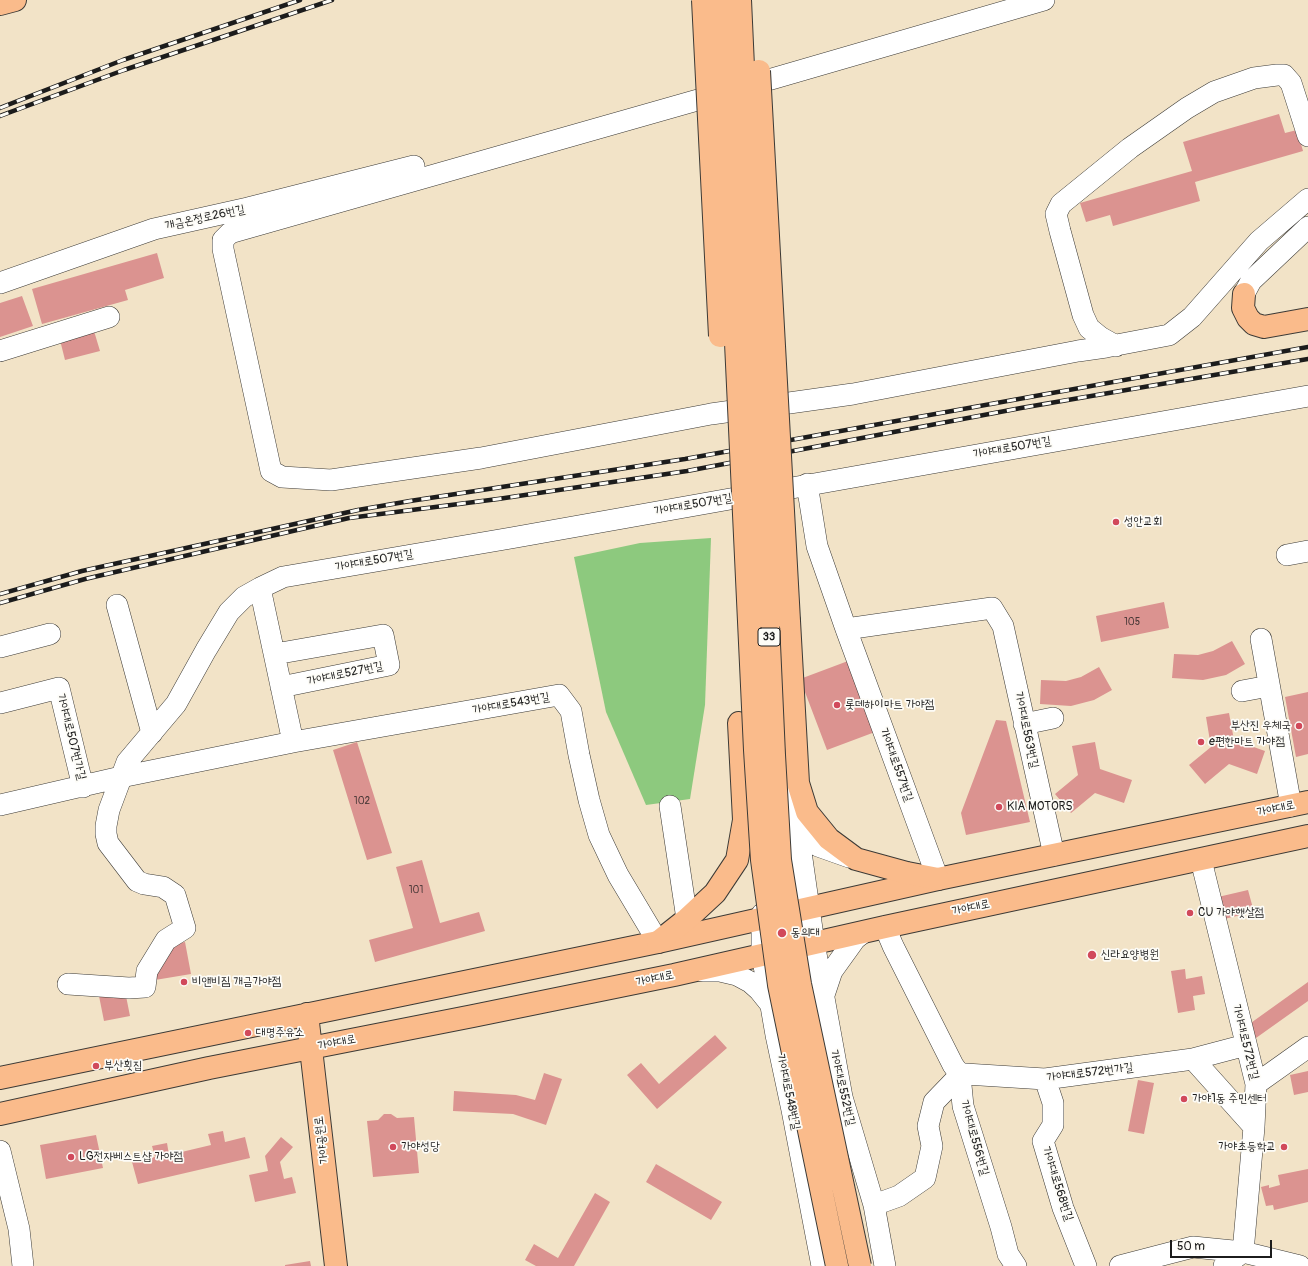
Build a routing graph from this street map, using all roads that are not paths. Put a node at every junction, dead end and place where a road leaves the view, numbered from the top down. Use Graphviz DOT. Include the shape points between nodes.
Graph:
graph roads {
  1 [pos="15,0"];
  2 [pos="703,0"];
  3 [pos="720,0"];
  4 [pos="740,0"];
  5 [pos="755,0"];
  6 [pos="1044,0"];
  7 [pos="0,4"];
  8 [pos="1308,136"];
  9 [pos="414,166"];
  10 [pos="1308,199"];
  11 [pos="1308,227"];
  12 [pos="0,283"];
  13 [pos="1244,294"];
  14 [pos="109,317"];
  15 [pos="1308,319"];
  16 [pos="1116,346"];
  17 [pos="0,350"];
  18 [pos="1308,396"];
  19 [pos="807,484"];
  20 [pos="1308,550"];
  21 [pos="1286,555"];
  22 [pos="260,588"];
  23 [pos="117,605"];
  24 [pos="846,629"];
  25 [pos="50,634"];
  26 [pos="1261,639"];
  27 [pos="0,647"];
  28 [pos="274,654"];
  29 [pos="1269,686"];
  30 [pos="281,687"];
  31 [pos="1242,691"];
  32 [pos="0,703"];
  33 [pos="1053,718"];
  34 [pos="1024,724"];
  35 [pos="152,733"];
  36 [pos="293,742"];
  37 [pos="121,777"];
  38 [pos="764,778"];
  39 [pos="83,787"];
  40 [pos="1300,804"];
  41 [pos="0,805"];
  42 [pos="670,806"];
  43 [pos="797,824"];
  44 [pos="1308,836"];
  45 [pos="1054,856"];
  46 [pos="856,859"];
  47 [pos="1201,860"];
  48 [pos="732,868"];
  49 [pos="942,878"];
  50 [pos="809,908"];
  51 [pos="956,911"];
  52 [pos="762,918"];
  53 [pos="687,919"];
  54 [pos="885,927"];
  55 [pos="864,932"];
  56 [pos="658,942"];
  57 [pos="814,943"];
  58 [pos="762,954"];
  59 [pos="692,971"];
  60 [pos="68,984"];
  61 [pos="824,995"];
  62 [pos="771,1006"];
  63 [pos="307,1014"];
  64 [pos="1246,1045"];
  65 [pos="1308,1047"];
  66 [pos="311,1048"];
  67 [pos="1193,1059"];
  68 [pos="960,1076"];
  69 [pos="0,1078"];
  70 [pos="1045,1079"];
  71 [pos="1256,1084"];
  72 [pos="0,1114"];
  73 [pos="1254,1127"];
  74 [pos="0,1152"];
  75 [pos="874,1206"];
  76 [pos="1243,1252"];
  77 [pos="23,1266"];
  78 [pos="336,1266"];
  79 [pos="822,1266"];
  80 [pos="837,1266"];
  81 [pos="860,1266"];
  82 [pos="886,1266"];
  83 [pos="1016,1266"];
  84 [pos="1086,1266"];
  85 [pos="1120,1266"];
  86 [pos="1224,1266"];
  87 [pos="1300,1266"];
  1 -- 7 [label="main road"];
  2 -- 48 [label="main road, bridge" via="744,820 737,860"];
  3 -- 80 [label="main road, 33, bridge" via="762,860 779,986"];
  4 -- 81 [label="main road, 33, bridge" via="780,860 800,984"];
  5 -- 46 [label="main road, bridge" via="798,783 807,812 829,839"];
  6 -- 16 [label="street" via="230,233 223,240 223,249 271,471 282,477 331,480 481,458 711,414 854,394"];
  8 -- 16 [label="street" via="1291,83 1284,75 1254,78 1214,92 1187,108 1130,148 1061,204 1056,214 1083,315 1089,328"];
  9 -- 12 [label="street, 개금온정로26번길" via="154,229"];
  10 -- 16 [label="street" via="1259,240 1192,317 1170,335"];
  11 -- 13 [label="street" via="1251,281"];
  13 -- 15 [label="main road" via="1243,308 1254,324 1264,327"];
  14 -- 17 [label="street"];
  18 -- 19 [label="street, 가야대로507번길"];
  19 -- 22 [label="street, 가야대로507번길" via="283,577"];
  19 -- 24 [label="street, 가야대로557번길" via="818,546"];
  20 -- 21 [label="street"];
  22 -- 28 [label="street"];
  22 -- 35 [label="street, 가야대로507번길" via="244,597 229,612 176,704"];
  23 -- 35 [label="street"];
  24 -- 34 [label="street, 가야대로563번길" via="992,608 1003,626"];
  24 -- 49 [label="street, 가야대로557번길"];
  25 -- 27 [label="street"];
  26 -- 29 [label="street"];
  28 -- 30 [label="street"];
  28 -- 30 [label="street, 가야대로527번길" via="383,635 389,665"];
  29 -- 31 [label="street"];
  29 -- 40 [label="street"];
  30 -- 36 [label="street"];
  32 -- 39 [label="street, 가야대로507번가길" via="59,688"];
  33 -- 34 [label="street"];
  34 -- 45 [label="street, 가야대로563번길"];
  35 -- 37 [label="street, 가야대로507번길" via="127,762"];
  36 -- 37 [label="street"];
  36 -- 56 [label="street, 가야대로543번길" via="559,696 570,711 599,835 618,876"];
  37 -- 39 [label="street"];
  37 -- 60 [label="street, 가야대로507번길" via="109,810 106,826 108,843 137,881 162,887 175,895 185,928 166,940 147,971 145,987"];
  38 -- 43 [label="street" via="765,721 787,800"];
  38 -- 48 [label="street" via="748,855"];
  38 -- 52 [label="street, 가야대로548번길"];
  39 -- 41 [label="street, 가야대로507번가길"];
  40 -- 45 [label="main road, 가야대로"];
  42 -- 53 [label="street"];
  43 -- 46 [label="street" via="818,846"];
  43 -- 50 [label="street, 가야대로552번길"];
  44 -- 47 [label="main road, 가야대로"];
  45 -- 49 [label="main road, 가야대로"];
  46 -- 49 [label="main road" via="907,873"];
  47 -- 51 [label="main road, 가야대로"];
  47 -- 64 [label="street, 가야대로572번길"];
  48 -- 53 [label="main road" via="715,893"];
  49 -- 50 [label="main road, 가야대로"];
  49 -- 51 [label="main road" via="921,891 918,897 919,904 925,908"];
  50 -- 52 [label="main road, 가야대로"];
  50 -- 57 [label="street, 가야대로552번길"];
  51 -- 54 [label="main road, 가야대로"];
  52 -- 56 [label="main road, 가야대로"];
  52 -- 58 [label="street, 가야대로548번길"];
  53 -- 56 [label="main road"];
  54 -- 55 [label="main road, 가야대로"];
  54 -- 68 [label="street, 가야대로556번길"];
  55 -- 57 [label="main road, 가야대로"];
  55 -- 61 [label="street" via="855,939 832,971"];
  56 -- 63 [label="main road, 가야대로"];
  57 -- 58 [label="main road, 가야대로"];
  57 -- 61 [label="street, 가야대로552번길"];
  58 -- 59 [label="main road, 가야대로"];
  58 -- 62 [label="street, 가야대로548번길"];
  59 -- 62 [label="street" via="720,971 737,975 759,990"];
  59 -- 66 [label="main road, 가야대로"];
  61 -- 75 [label="street, 가야대로552번길" via="842,1097"];
  62 -- 79 [label="street, 가야대로548번길"];
  63 -- 66 [label="main road, 가야공원로"];
  63 -- 69 [label="main road, 가야대로"];
  64 -- 67 [label="street, 가야대로572번가길"];
  64 -- 71 [label="street, 가야대로572번길"];
  65 -- 71 [label="street"];
  66 -- 72 [label="main road, 가야대로"];
  66 -- 78 [label="main road, 가야공원로"];
  67 -- 70 [label="street, 가야대로572번가길"];
  67 -- 73 [label="street"];
  68 -- 70 [label="street, 가야대로572번가길" via="964,1074"];
  68 -- 75 [label="street" via="934,1102 928,1126 932,1146 925,1178 899,1196"];
  68 -- 83 [label="street, 가야대로556번길" via="963,1106 1008,1254"];
  70 -- 84 [label="street, 가야대로568번길" via="1053,1103 1053,1126 1043,1141 1063,1208"];
  71 -- 73 [label="street, 가야대로572번길"];
  73 -- 76 [label="street, 가야대로572번길"];
  74 -- 77 [label="street" via="19,1229"];
  75 -- 82 [label="street, 가야대로552번길"];
  76 -- 85 [label="street" via="1193,1247"];
  76 -- 86 [label="street"];
  76 -- 87 [label="street"];
}
